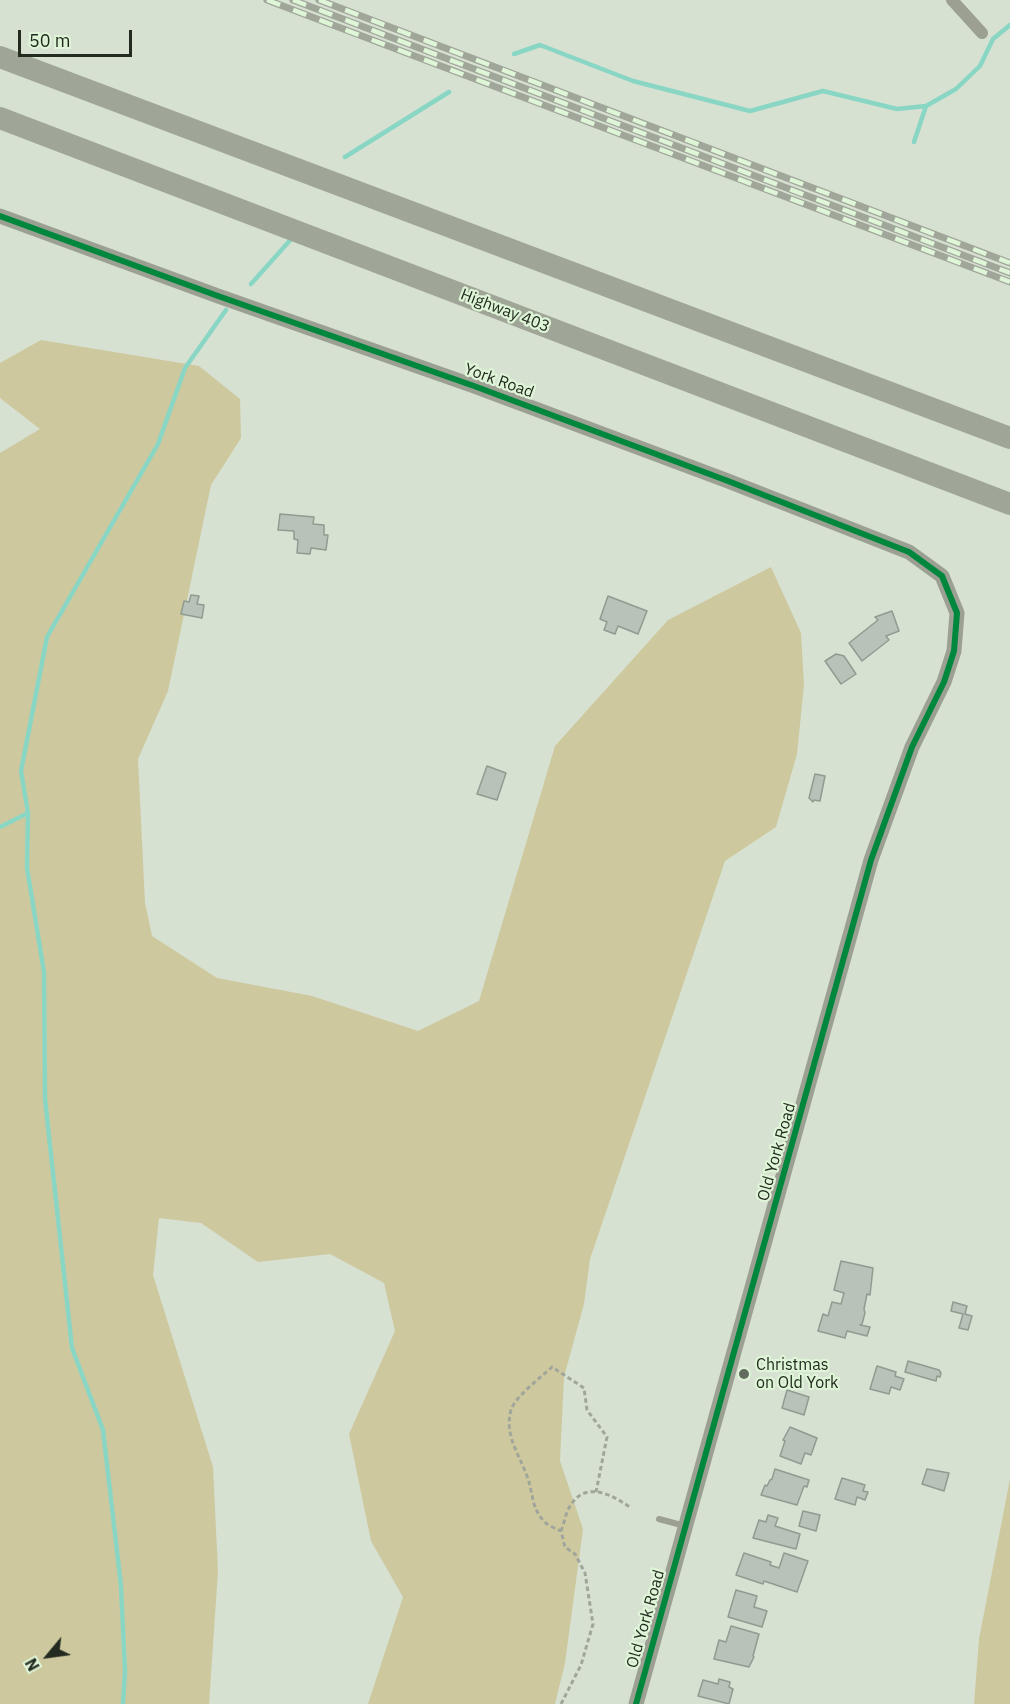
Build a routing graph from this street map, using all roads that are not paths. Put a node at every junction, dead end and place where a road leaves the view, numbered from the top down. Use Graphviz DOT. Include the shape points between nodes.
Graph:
graph roads {
  1 [pos="952,0"];
  2 [pos="982,33"];
  3 [pos="0,57"];
  4 [pos="0,118"];
  5 [pos="0,216"];
  6 [pos="1010,438"];
  7 [pos="1010,504"];
  8 [pos="957,613"];
  9 [pos="659,1519"];
  10 [pos="686,1526"];
  11 [pos="636,1704"];
  1 -- 2 [label="street"];
  3 -- 6 [label="highway"];
  4 -- 7 [label="highway, Highway 403"];
  5 -- 8 [label="street, York Road" via="474,386 909,552 942,576"];
  8 -- 10 [label="street, Old York Road" via="954,651 944,682 912,747 871,860"];
  9 -- 10 [label="lane"];
  10 -- 11 [label="street, Old York Road"];
}
